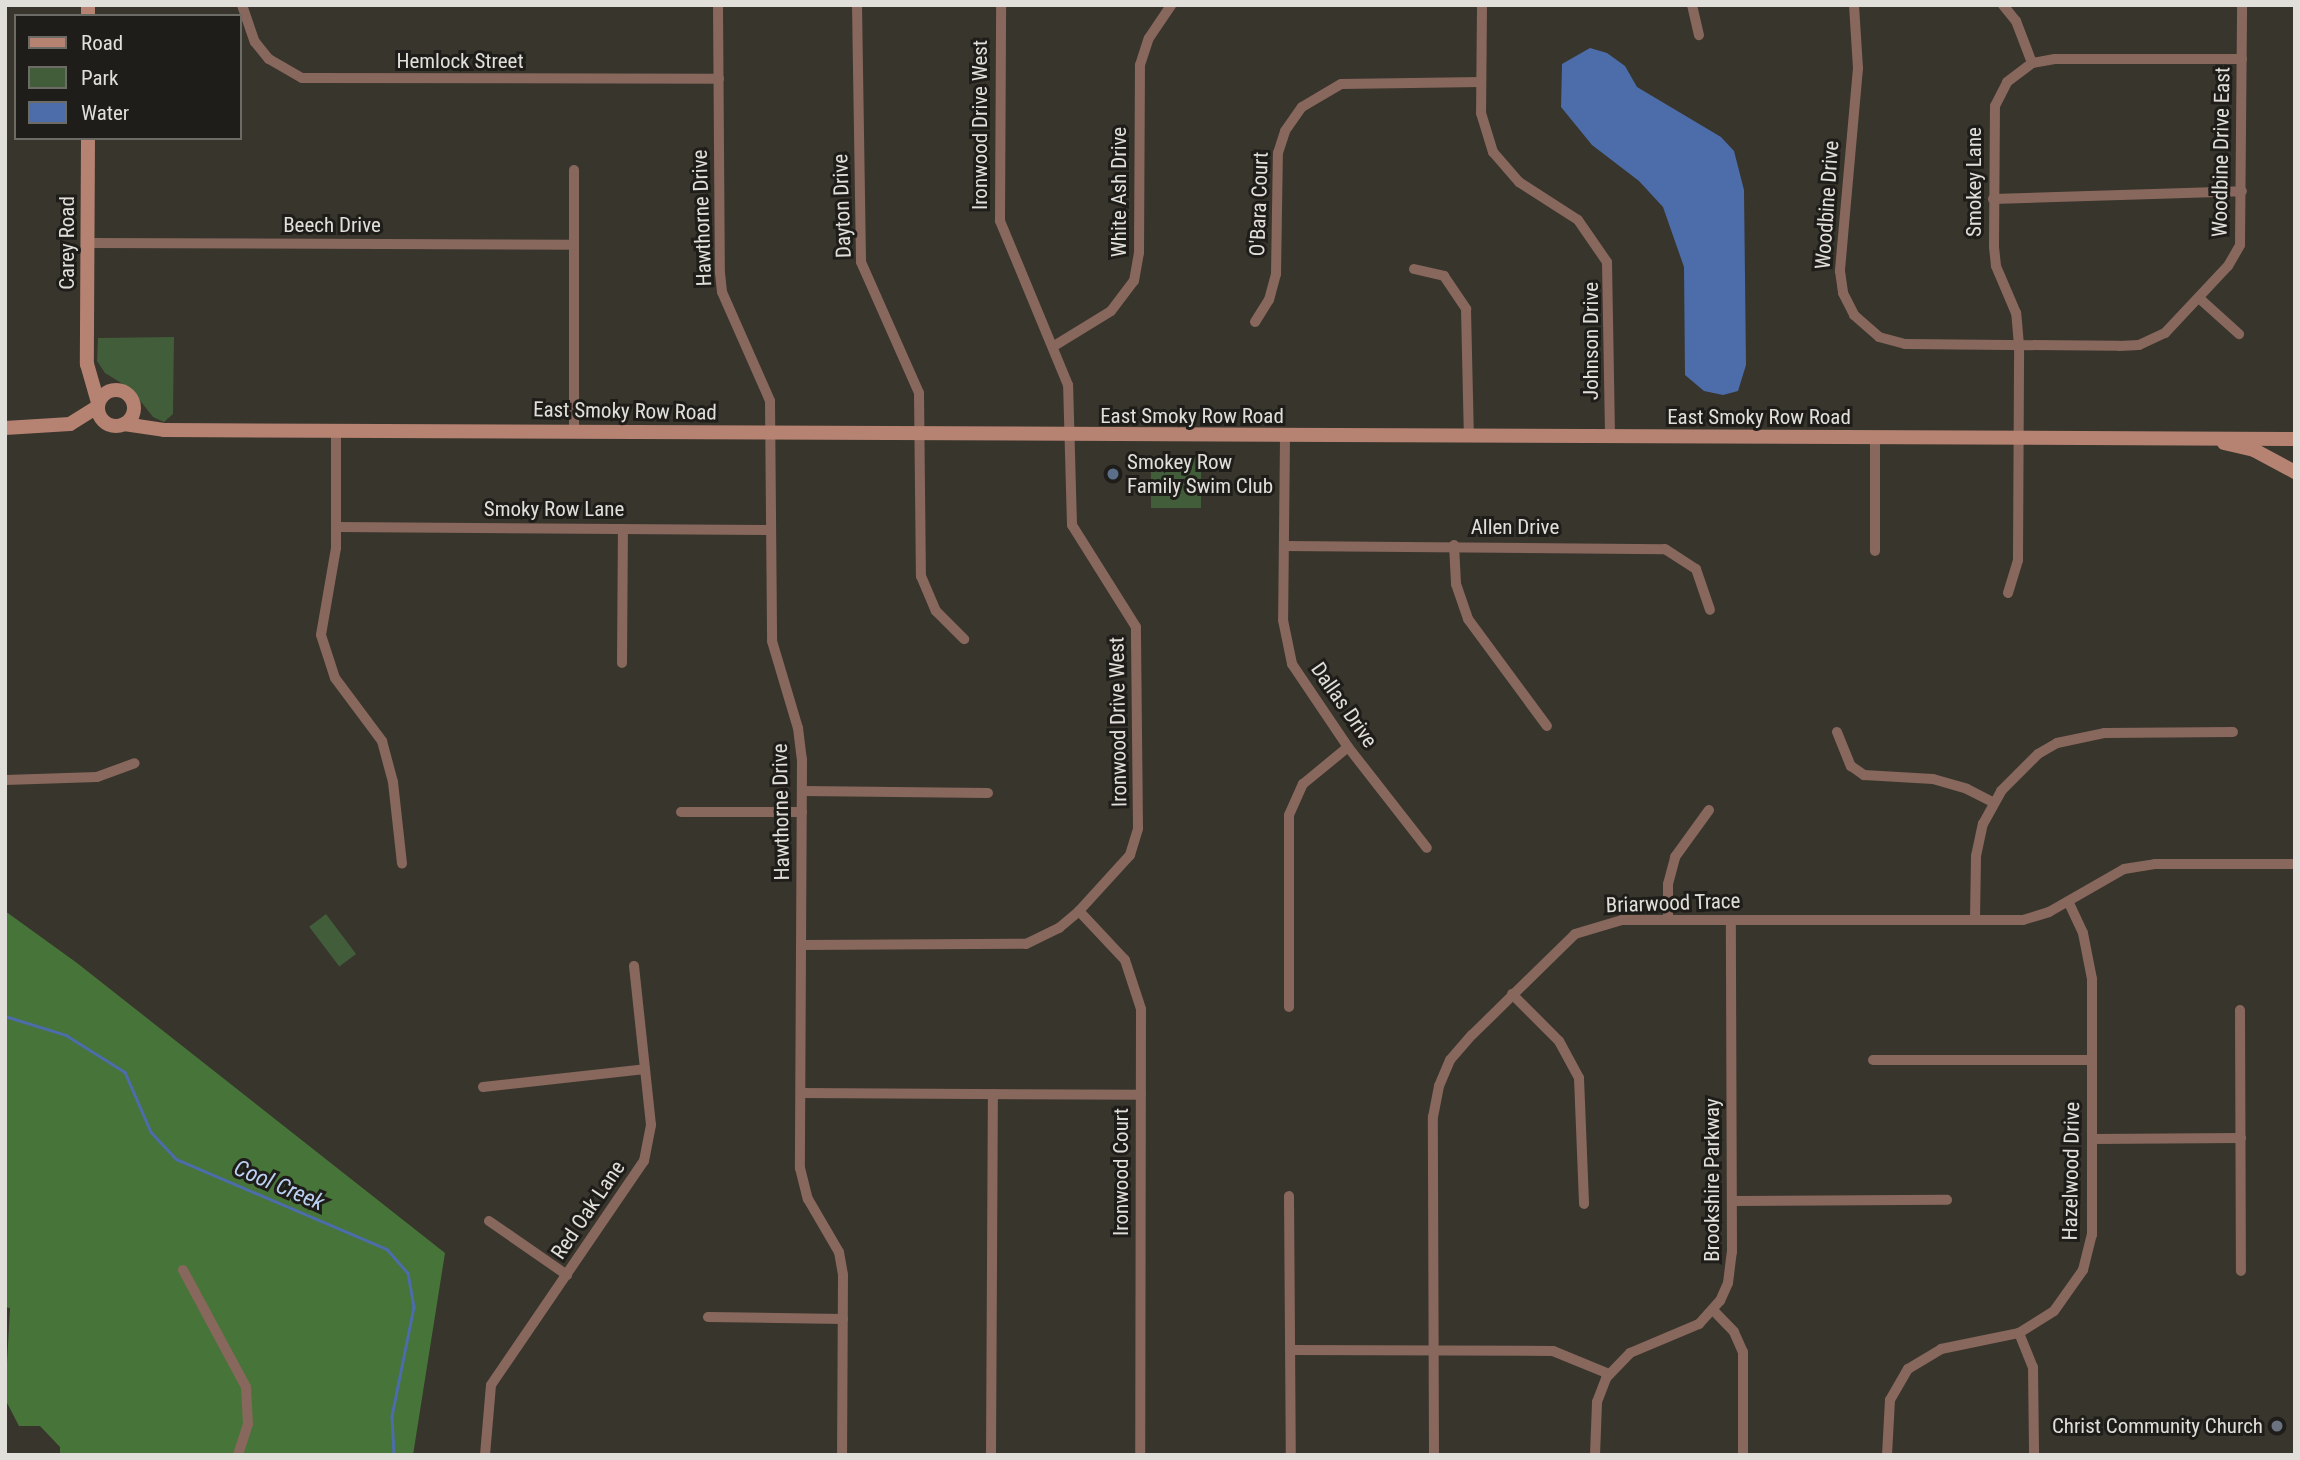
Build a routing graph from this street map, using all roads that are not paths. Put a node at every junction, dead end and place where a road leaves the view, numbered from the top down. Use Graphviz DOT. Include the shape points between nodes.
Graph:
graph roads {
  1 [pos="242,5"];
  2 [pos="718,5"];
  3 [pos="858,5"];
  4 [pos="1001,5"];
  5 [pos="1171,5"];
  6 [pos="1482,5"];
  7 [pos="1692,5"];
  8 [pos="1854,5"];
  9 [pos="2003,5"];
  10 [pos="2242,5"];
  11 [pos="1699,34"];
  12 [pos="2242,59"];
  13 [pos="2032,63"];
  14 [pos="719,79"];
  15 [pos="1481,82"];
  16 [pos="88,140"];
  17 [pos="574,170"];
  18 [pos="2242,191"];
  19 [pos="1993,199"];
  20 [pos="89,243"];
  21 [pos="575,246"];
  22 [pos="1414,268"];
  23 [pos="2199,298"];
  24 [pos="1255,322"];
  25 [pos="2239,334"];
  26 [pos="2019,345"];
  27 [pos="1054,346"];
  28 [pos="88,348"];
  29 [pos="127,395"];
  30 [pos="98,405"];
  31 [pos="117,424"];
  32 [pos="5,428"];
  33 [pos="31,428"];
  34 [pos="181,429"];
  35 [pos="336,429"];
  36 [pos="574,432"];
  37 [pos="771,434"];
  38 [pos="920,435"];
  39 [pos="1068,436"];
  40 [pos="1469,436"];
  41 [pos="1610,437"];
  42 [pos="1285,438"];
  43 [pos="1875,438"];
  44 [pos="2019,439"];
  45 [pos="2295,439"];
  46 [pos="2202,440"];
  47 [pos="2295,452"];
  48 [pos="2295,471"];
  49 [pos="337,527"];
  50 [pos="623,529"];
  51 [pos="771,530"];
  52 [pos="1454,545"];
  53 [pos="1284,546"];
  54 [pos="1875,551"];
  55 [pos="2008,593"];
  56 [pos="1710,610"];
  57 [pos="964,639"];
  58 [pos="622,663"];
  59 [pos="1547,726"];
  60 [pos="1837,732"];
  61 [pos="2233,732"];
  62 [pos="1348,747"];
  63 [pos="135,763"];
  64 [pos="5,780"];
  65 [pos="802,791"];
  66 [pos="988,793"];
  67 [pos="1993,803"];
  68 [pos="1709,810"];
  69 [pos="681,812"];
  70 [pos="802,812"];
  71 [pos="1427,848"];
  72 [pos="402,864"];
  73 [pos="2295,864"];
  74 [pos="2068,901"];
  75 [pos="1079,911"];
  76 [pos="1668,920"];
  77 [pos="1731,920"];
  78 [pos="1975,920"];
  79 [pos="802,944"];
  80 [pos="634,966"];
  81 [pos="1512,994"];
  82 [pos="1289,1007"];
  83 [pos="2240,1010"];
  84 [pos="1873,1060"];
  85 [pos="2091,1060"];
  86 [pos="645,1069"];
  87 [pos="483,1087"];
  88 [pos="801,1093"];
  89 [pos="993,1094"];
  90 [pos="1141,1095"];
  91 [pos="2241,1138"];
  92 [pos="2092,1139"];
  93 [pos="1289,1196"];
  94 [pos="1947,1200"];
  95 [pos="1732,1201"];
  96 [pos="1584,1204"];
  97 [pos="489,1221"];
  98 [pos="183,1270"];
  99 [pos="2241,1271"];
  100 [pos="567,1275"];
  101 [pos="1713,1311"];
  102 [pos="708,1317"];
  103 [pos="843,1319"];
  104 [pos="2020,1333"];
  105 [pos="1291,1350"];
  106 [pos="1434,1350"];
  107 [pos="1609,1374"];
  108 [pos="1140,1454"];
  109 [pos="238,1455"];
  110 [pos="485,1455"];
  111 [pos="842,1455"];
  112 [pos="990,1455"];
  113 [pos="1291,1455"];
  114 [pos="1434,1455"];
  115 [pos="1595,1455"];
  116 [pos="1743,1455"];
  117 [pos="1887,1455"];
  118 [pos="2034,1455"];
  1 -- 14 [label="street, Hemlock Street" via="254,42 269,59 302,78"];
  2 -- 14 [label="street, Hawthorne Drive"];
  3 -- 38 [label="street, Dayton Drive" via="861,262 917,386"];
  4 -- 27 [label="street, Ironwood Drive West" via="1000,221"];
  5 -- 27 [label="street, White Ash Drive" via="1149,38 1140,65 1139,253 1134,281 1111,311"];
  6 -- 15 [label="street, Johnson Drive"];
  7 -- 11 [label="street"];
  8 -- 26 [label="street, Woodbine Drive" via="1858,68 1841,251 1841,282 1847,303 1861,324 1892,342"];
  9 -- 13 [label="street" via="2015,21"];
  10 -- 12 [label="street, Woodbine Drive East"];
  12 -- 13 [label="street" via="2055,59"];
  12 -- 18 [label="street, Woodbine Drive East"];
  13 -- 19 [label="street, Smokey Lane" via="2007,82 1995,106"];
  14 -- 37 [label="street, Hawthorne Drive" via="722,292 770,401"];
  15 -- 24 [label="street, O'Bara Court" via="1341,85 1302,107 1285,131 1278,153 1276,274 1269,300"];
  15 -- 41 [label="street, Johnson Drive" via="1483,125 1503,168 1578,220 1607,262"];
  16 -- 20 [label="street, Carey Road"];
  17 -- 21 [label="street"];
  18 -- 19 [label="street"];
  18 -- 23 [label="street, Woodbine Drive East" via="2240,246"];
  19 -- 26 [label="street, Smokey Lane" via="1996,266 2016,313"];
  20 -- 21 [label="street, Beech Drive"];
  20 -- 28 [label="street, Carey Road"];
  21 -- 36 [label="street"];
  22 -- 40 [label="street" via="1444,276 1466,309"];
  23 -- 25 [label="street"];
  23 -- 26 [label="street, Woodbine Drive East" via="2165,332 2139,345"];
  26 -- 44 [label="street, Smokey Lane"];
  27 -- 39 [label="street, Ironwood Drive West" via="1068,385"];
  28 -- 29 [label="street, Carey Road" via="99,375"];
  28 -- 30 [label="street, Carey Road" via="87,364"];
  29 -- 30 [label="street, East Smoky Row Road" via="108,391"];
  29 -- 31 [label="street" via="133,413"];
  29 -- 34 [label="street, East Smoky Row Road" via="149,419"];
  30 -- 31 [label="street, Carey Road"];
  30 -- 33 [label="street, East Smoky Row Road" via="76,423"];
  31 -- 33 [label="street, East Smoky Row Road" via="63,435"];
  31 -- 34 [label="street, East Smoky Row Road"];
  32 -- 33 [label="street, East Smoky Row Road"];
  34 -- 35 [label="street, East Smoky Row Road"];
  35 -- 36 [label="street, East Smoky Row Road"];
  35 -- 49 [label="street"];
  36 -- 37 [label="street, East Smoky Row Road"];
  37 -- 38 [label="street, East Smoky Row Road"];
  37 -- 51 [label="street, Hawthorne Drive"];
  38 -- 39 [label="street, East Smoky Row Road"];
  38 -- 57 [label="street, Dayton Drive" via="920,576 936,611"];
  39 -- 42 [label="street, East Smoky Row Road"];
  39 -- 75 [label="street, Ironwood Drive West" via="1072,525 1127,608 1139,643 1138,828 1130,855"];
  40 -- 41 [label="street, East Smoky Row Road"];
  40 -- 42 [label="street, East Smoky Row Road"];
  41 -- 43 [label="street, East Smoky Row Road"];
  42 -- 53 [label="street, Dallas Drive"];
  43 -- 44 [label="street, East Smoky Row Road"];
  43 -- 54 [label="street"];
  44 -- 46 [label="street, East Smoky Row Road"];
  44 -- 55 [label="street, Smokey Lane" via="2018,560"];
  45 -- 46 [label="street"];
  46 -- 48 [label="street" via="2255,450"];
  47 -- 48 [label="street"];
  49 -- 50 [label="street, Smoky Row Lane"];
  49 -- 72 [label="street" via="320,622 323,648 335,678 382,741 393,782"];
  50 -- 51 [label="street, Smoky Row Lane"];
  50 -- 58 [label="street"];
  51 -- 65 [label="street, Hawthorne Drive" via="772,641 801,743"];
  52 -- 53 [label="street, Allen Drive"];
  52 -- 56 [label="street, Allen Drive" via="1665,550 1696,569"];
  52 -- 59 [label="street" via="1456,584 1468,619"];
  53 -- 62 [label="street, Dallas Drive" via="1285,642 1304,686"];
  60 -- 67 [label="street" via="1851,766 1864,775 1933,779"];
  61 -- 67 [label="street" via="2078,737 2038,754"];
  62 -- 71 [label="street, Dallas Drive"];
  62 -- 82 [label="street" via="1303,784 1289,816"];
  63 -- 64 [label="street" via="97,777"];
  65 -- 66 [label="street"];
  65 -- 70 [label="street, Hawthorne Drive"];
  67 -- 78 [label="street" via="1978,848"];
  68 -- 76 [label="street" via="1675,857 1668,884"];
  69 -- 70 [label="street"];
  70 -- 79 [label="street, Hawthorne Drive"];
  73 -- 74 [label="street, Briarwood Trace" via="2136,867 2109,876"];
  74 -- 78 [label="street, Briarwood Trace" via="2023,920"];
  74 -- 85 [label="street, Hazelwood Drive" via="2089,956"];
  75 -- 79 [label="street, Ironwood Drive West" via="1059,928 1027,944"];
  75 -- 90 [label="street, Ironwood Court" via="1125,960 1136,982 1141,1009"];
  76 -- 77 [label="street, Briarwood Trace"];
  76 -- 81 [label="street, Briarwood Trace" via="1622,920 1588,927 1562,943"];
  77 -- 78 [label="street, Briarwood Trace"];
  77 -- 95 [label="street, Brookshire Parkway"];
  79 -- 88 [label="street, Hawthorne Drive"];
  80 -- 86 [label="street, Red Oak Lane"];
  81 -- 96 [label="street" via="1559,1041 1579,1078"];
  81 -- 106 [label="street, Briarwood Trace" via="1450,1060 1436,1100"];
  83 -- 91 [label="street"];
  84 -- 85 [label="street"];
  85 -- 92 [label="street, Hazelwood Drive"];
  86 -- 87 [label="street"];
  86 -- 100 [label="street, Red Oak Lane" via="651,1125 644,1161"];
  88 -- 89 [label="street"];
  88 -- 103 [label="street, Hawthorne Drive" via="802,1184 839,1252"];
  89 -- 90 [label="street"];
  89 -- 112 [label="street"];
  90 -- 108 [label="street, Ironwood Court"];
  91 -- 92 [label="street"];
  91 -- 99 [label="street"];
  92 -- 104 [label="street, Hazelwood Drive" via="2092,1235 2083,1270 2054,1311"];
  93 -- 105 [label="street"];
  94 -- 95 [label="street"];
  95 -- 101 [label="street, Brookshire Parkway" via="1731,1268"];
  97 -- 100 [label="street"];
  98 -- 109 [label="street" via="246,1387 248,1424"];
  100 -- 110 [label="street, Red Oak Lane" via="491,1385"];
  101 -- 107 [label="street, Brookshire Parkway" via="1689,1331 1630,1353"];
  101 -- 116 [label="street" via="1734,1332 1742,1352"];
  102 -- 103 [label="street"];
  103 -- 111 [label="street, Hawthorne Drive"];
  104 -- 117 [label="street, Hazelwood Drive" via="1941,1349 1908,1369 1890,1400"];
  104 -- 118 [label="street" via="2033,1367"];
  105 -- 106 [label="street"];
  105 -- 113 [label="street"];
  106 -- 107 [label="street" via="1553,1350"];
  106 -- 114 [label="street, Briarwood Trace"];
  107 -- 115 [label="street, Brookshire Parkway" via="1597,1402"];
}
